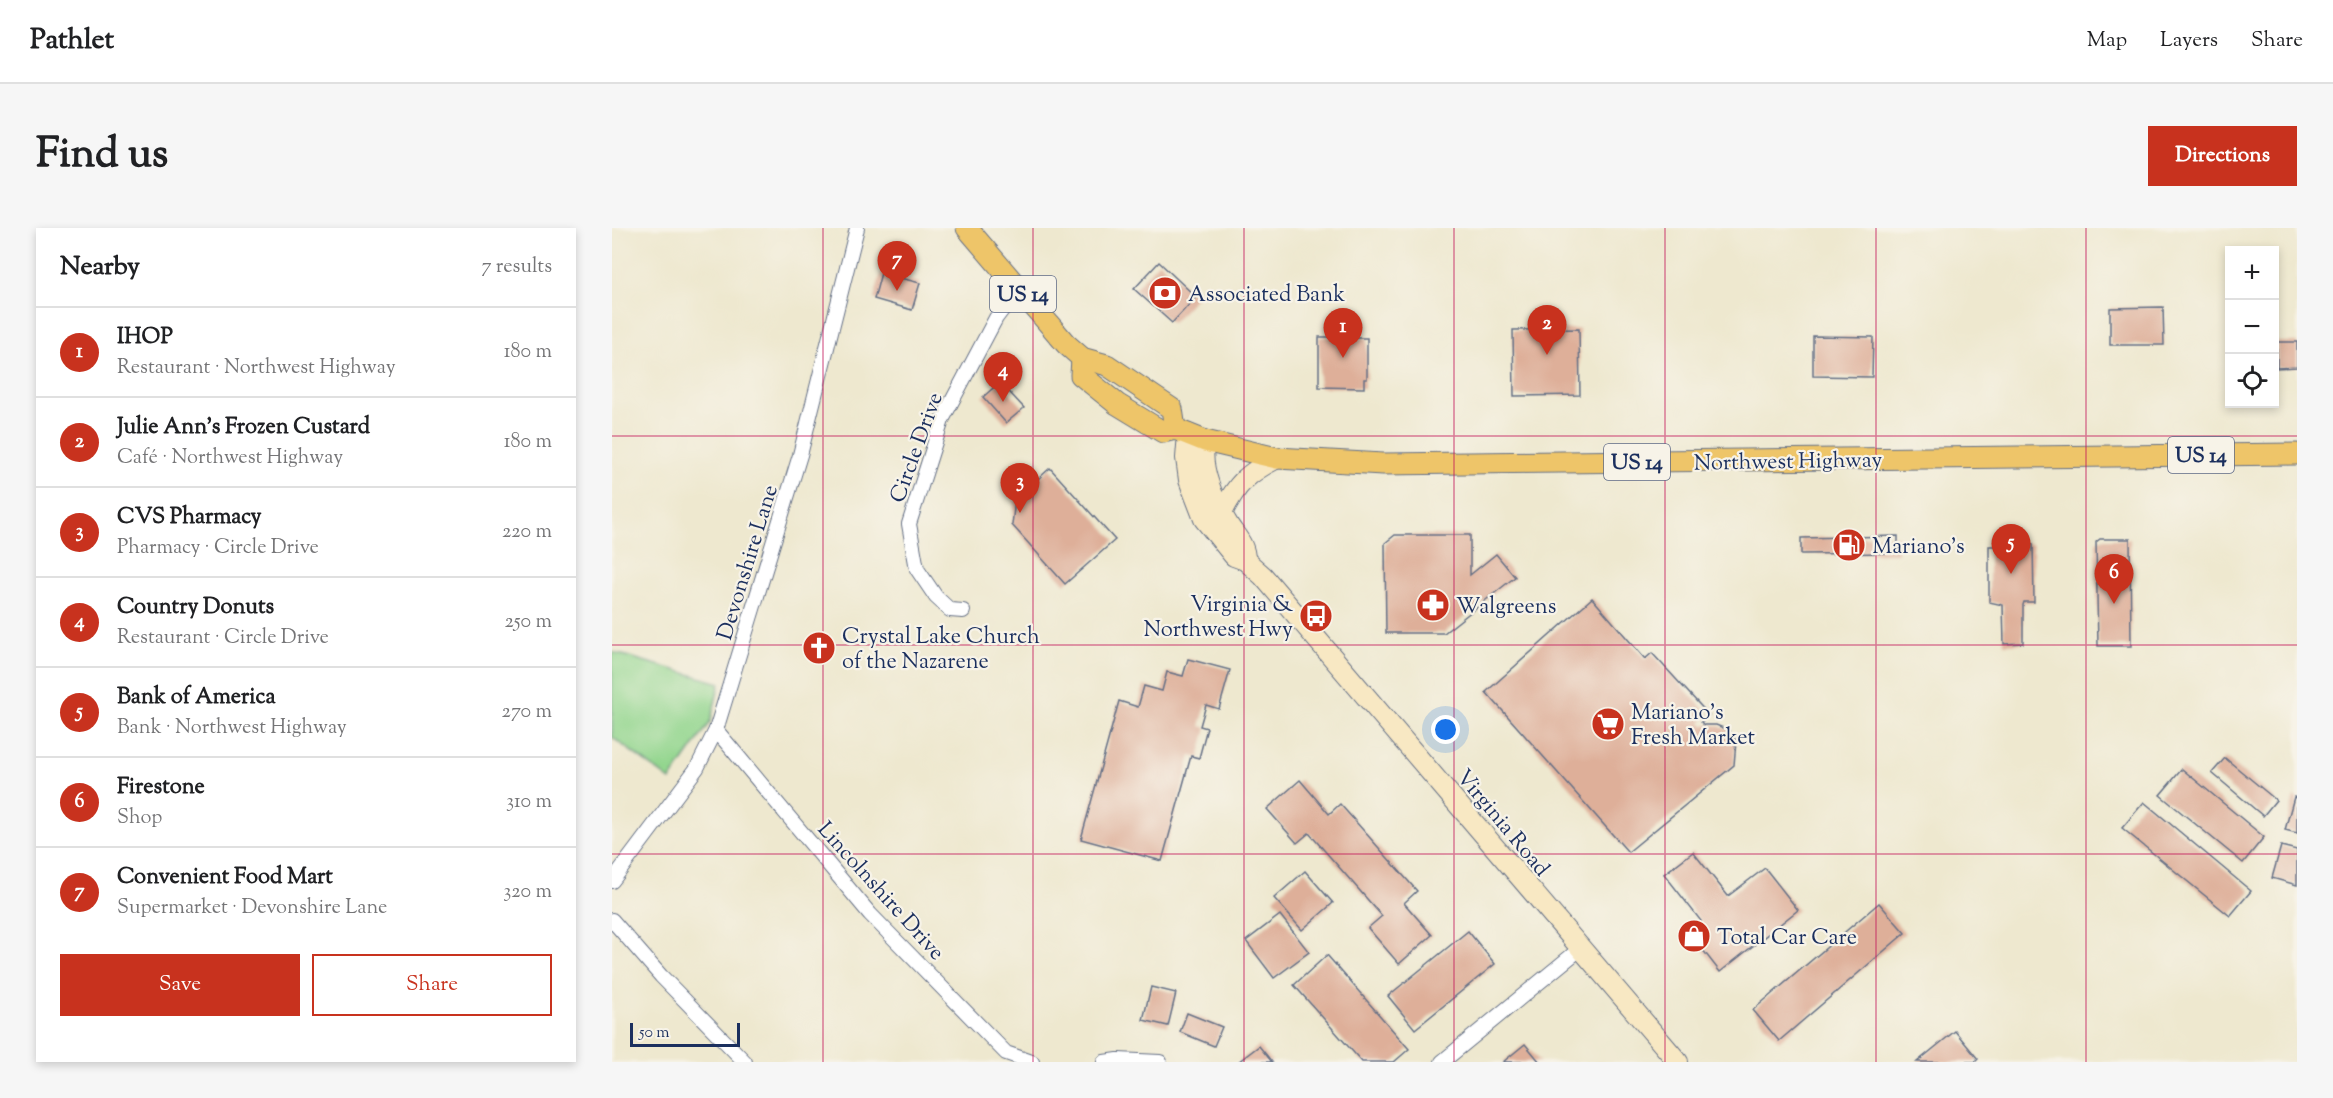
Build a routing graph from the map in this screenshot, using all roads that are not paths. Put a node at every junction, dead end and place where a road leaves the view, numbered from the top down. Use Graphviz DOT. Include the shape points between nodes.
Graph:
graph roads {
  1 [pos="857,228"];
  2 [pos="967,228"];
  3 [pos="1018,289"];
  4 [pos="1189,435"];
  5 [pos="2297,454"];
  6 [pos="1277,458"];
  7 [pos="1222,513"];
  8 [pos="1245,560"];
  9 [pos="963,611"];
  10 [pos="716,730"];
  11 [pos="612,880"];
  12 [pos="612,920"];
  13 [pos="1581,948"];
  14 [pos="745,1062"];
  15 [pos="1032,1062"];
  16 [pos="1104,1062"];
  17 [pos="1160,1062"];
  18 [pos="1442,1062"];
  19 [pos="1678,1062"];
  1 -- 10 [label="street, Devonshire Lane" via="800,455"];
  2 -- 3 [label="main road, US 14"];
  3 -- 4 [label="main road, US 14" via="1082,358 1107,365 1172,410"];
  3 -- 9 [label="street, Circle Drive" via="996,318 942,420 909,524 917,569 950,610"];
  4 -- 6 [label="main road, Northwest Highway / US 14"];
  4 -- 7 [label="street, Virginia Road"];
  4 -- 8 [label="street, Virginia Road" via="1186,458 1204,519 1234,556"];
  5 -- 6 [label="main road, Northwest Highway / US 14" via="1383,465"];
  6 -- 7 [label="street" via="1244,478"];
  7 -- 8 [label="street, Virginia Road" via="1245,549"];
  8 -- 13 [label="street, Virginia Road" via="1263,576"];
  10 -- 11 [label="street, Devonshire Lane" via="697,768"];
  10 -- 15 [label="street, Lincolnshire Drive" via="870,914 1006,1053"];
  12 -- 14 [label="street"];
  13 -- 18 [label="street"];
  13 -- 19 [label="street, Virginia Road"];
  16 -- 17 [label="street"];
}
